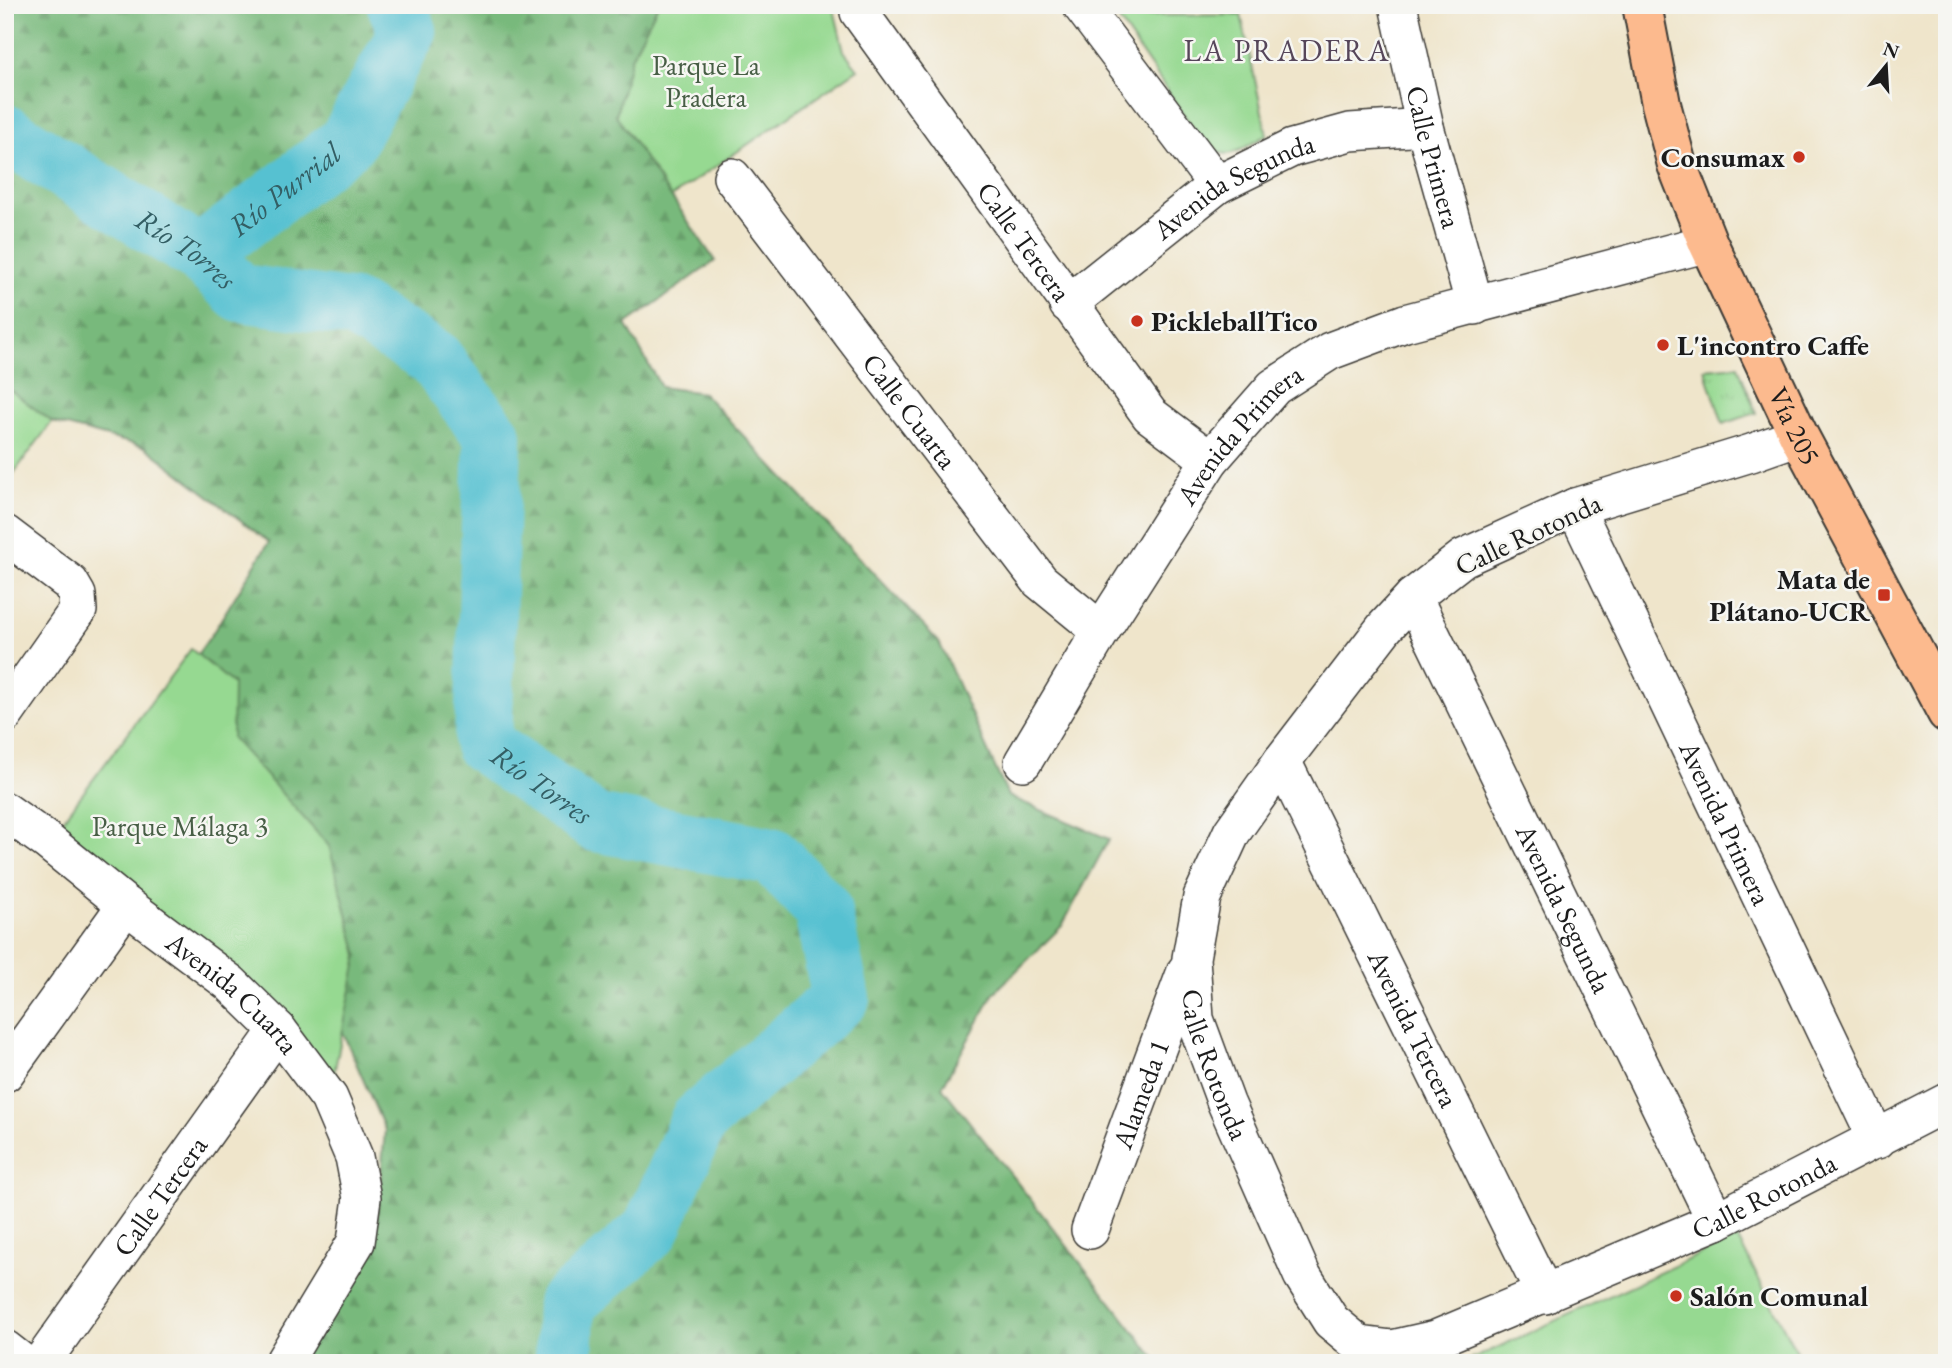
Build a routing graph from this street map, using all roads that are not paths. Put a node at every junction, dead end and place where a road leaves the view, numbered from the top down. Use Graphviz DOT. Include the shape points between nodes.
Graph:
graph roads {
  1 [pos="859,5"];
  2 [pos="1081,5"];
  3 [pos="1398,5"];
  4 [pos="1643,5"];
  5 [pos="1425,127"];
  6 [pos="732,177"];
  7 [pos="1217,185"];
  8 [pos="1707,243"];
  9 [pos="1068,304"];
  10 [pos="1475,306"];
  11 [pos="1799,436"];
  12 [pos="1210,460"];
  13 [pos="1575,507"];
  14 [pos="5,534"];
  15 [pos="1413,597"];
  16 [pos="1101,631"];
  17 [pos="1945,702"];
  18 [pos="5,714"];
  19 [pos="1282,761"];
  20 [pos="1023,762"];
  21 [pos="5,811"];
  22 [pos="125,905"];
  23 [pos="1191,958"];
  24 [pos="278,1030"];
  25 [pos="5,1073"];
  26 [pos="1947,1102"];
  27 [pos="1877,1140"];
  28 [pos="1716,1221"];
  29 [pos="1090,1230"];
  30 [pos="1545,1294"];
  31 [pos="5,1349"];
  32 [pos="23,1363"];
  33 [pos="41,1363"];
  34 [pos="283,1363"];
  1 -- 9 [label="street, Calle Tercera" via="859,12"];
  2 -- 7 [label="street"];
  3 -- 5 [label="street, Calle Primera"];
  4 -- 8 [label="main road, Vía 205" via="1677,165"];
  5 -- 7 [label="street, Avenida Segunda" via="1350,132 1292,148"];
  5 -- 10 [label="street, Calle Primera"];
  6 -- 16 [label="street, Calle Cuarta" via="1040,581"];
  7 -- 9 [label="street, Avenida Segunda"];
  8 -- 10 [label="street, Avenida Primera"];
  8 -- 11 [label="main road, Vía 205"];
  9 -- 12 [label="street, Calle Tercera" via="1150,415"];
  10 -- 12 [label="street, Avenida Primera" via="1405,323 1330,351 1274,387"];
  11 -- 13 [label="street, Calle Rotonda"];
  11 -- 17 [label="main road, Vía 205"];
  12 -- 16 [label="street, Avenida Primera"];
  13 -- 15 [label="street, Calle Rotonda" via="1463,558"];
  13 -- 27 [label="street, Avenida Primera"];
  14 -- 18 [label="street" via="70,583 78,595 78,610"];
  15 -- 19 [label="street, Calle Rotonda" via="1385,626"];
  15 -- 28 [label="street, Avenida Segunda"];
  16 -- 20 [label="street, Avenida Primera"];
  19 -- 23 [label="street, Calle Rotonda" via="1232,832 1202,897"];
  19 -- 30 [label="street, Avenida Tercera"];
  21 -- 22 [label="street, Avenida Cuarta"];
  22 -- 24 [label="street, Avenida Cuarta" via="230,983"];
  22 -- 25 [label="street"];
  23 -- 29 [label="street, Alameda 1"];
  23 -- 30 [label="street, Calle Rotonda" via="1195,1019 1226,1103 1302,1275 1331,1321 1360,1345 1392,1349 1436,1339"];
  24 -- 33 [label="street, Calle Tercera"];
  24 -- 34 [label="street, Avenida Cuarta" via="329,1098 354,1157 362,1198 356,1242"];
  26 -- 27 [label="street, Calle Rotonda"];
  27 -- 28 [label="street, Calle Rotonda"];
  28 -- 30 [label="street, Calle Rotonda"];
  31 -- 32 [label="street"];
}
